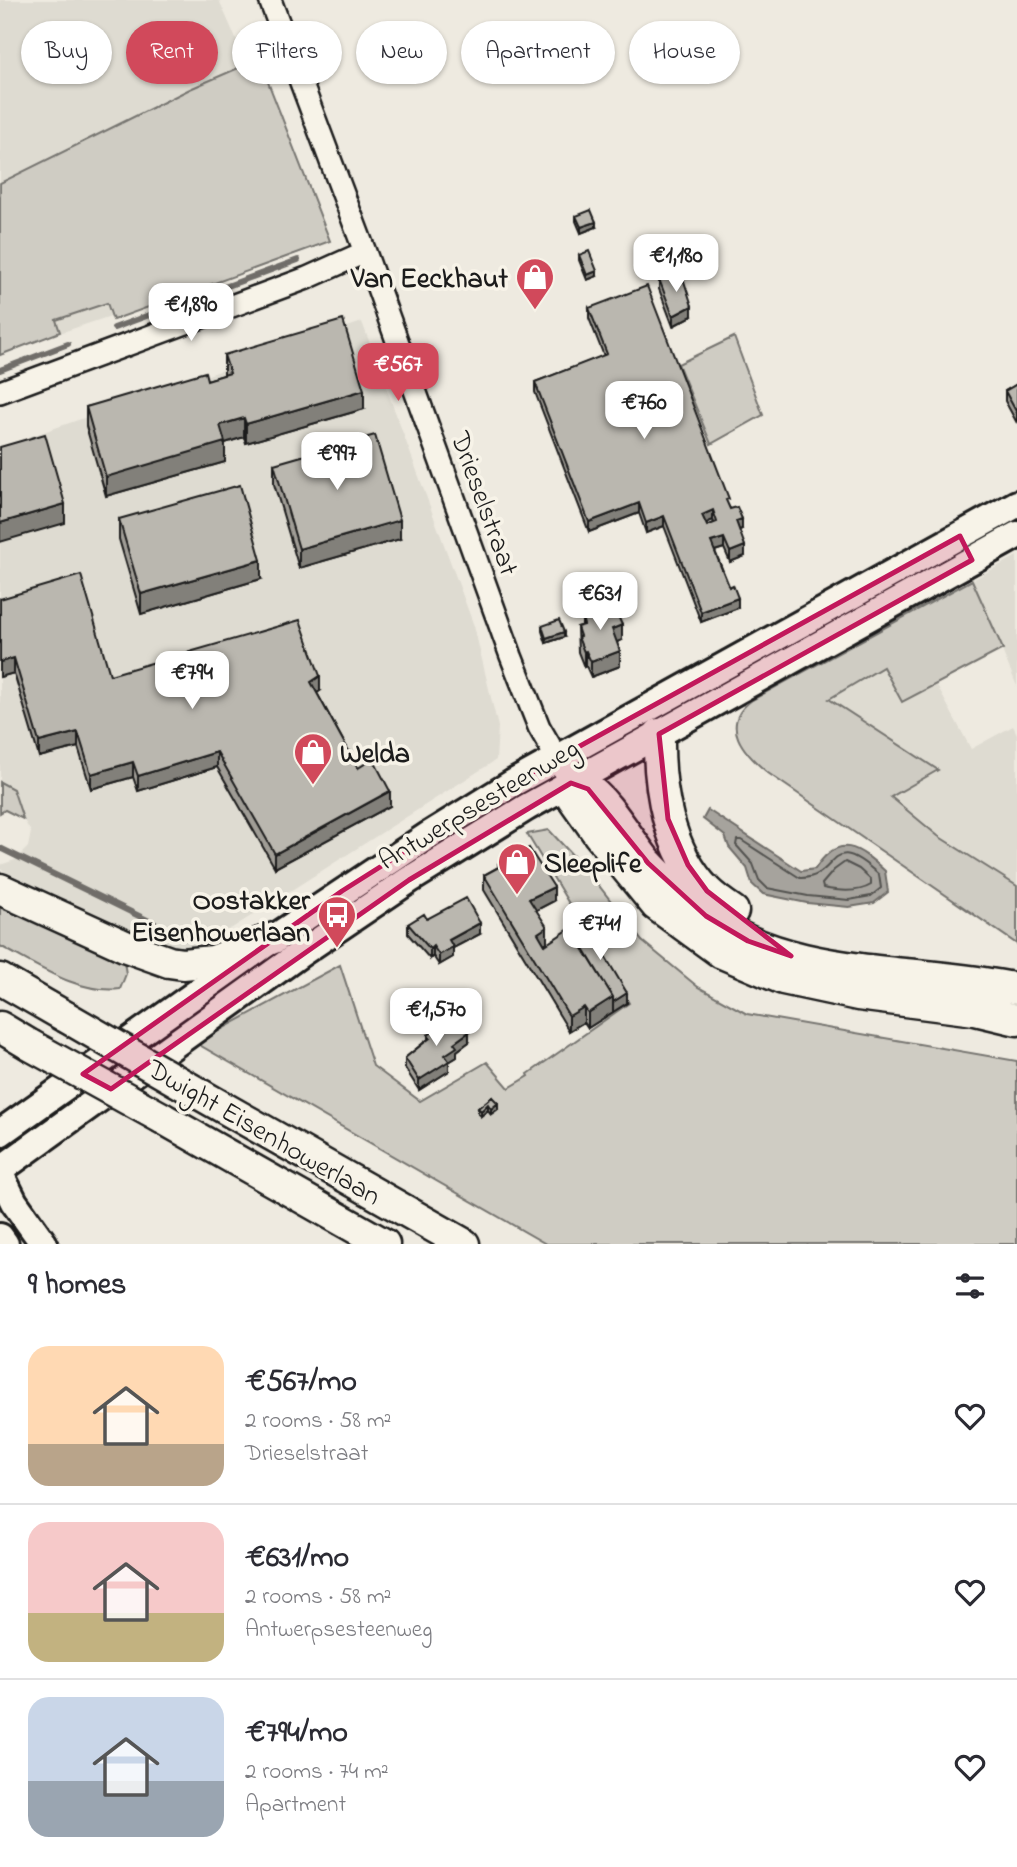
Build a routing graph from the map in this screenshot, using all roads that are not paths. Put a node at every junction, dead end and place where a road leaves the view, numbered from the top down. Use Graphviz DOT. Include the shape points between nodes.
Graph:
graph roads {
  1 [pos="270,0"];
  2 [pos="365,252"];
  3 [pos="0,392"];
  4 [pos="1017,504"];
  5 [pos="1017,535"];
  6 [pos="960,536"];
  7 [pos="972,560"];
  8 [pos="659,734"];
  9 [pos="564,771"];
  10 [pos="0,889"];
  11 [pos="274,938"];
  12 [pos="791,956"];
  13 [pos="10,985"];
  14 [pos="1017,989"];
  15 [pos="1017,1020"];
  16 [pos="0,1027"];
  17 [pos="0,1133"];
  18 [pos="0,1172"];
  19 [pos="0,1237"];
  20 [pos="373,1239"];
  21 [pos="5,1244"];
  22 [pos="44,1244"];
  23 [pos="464,1244"];
  1 -- 2 [label="street, Drieselstraat"];
  2 -- 3 [label="street" via="307,278"];
  2 -- 9 [label="street, Drieselstraat" via="511,656 539,727"];
  4 -- 6 [label="main road, Antwerpsesteenweg"];
  5 -- 7 [label="main road, Antwerpsesteenweg"];
  6 -- 7 [label="main road"];
  6 -- 9 [label="main road, Antwerpsesteenweg"];
  7 -- 8 [label="main road, Antwerpsesteenweg"];
  8 -- 9 [label="main road, Antwerpsesteenweg"];
  8 -- 12 [label="highway" via="668,819 688,865 707,891"];
  9 -- 11 [label="main road, Antwerpsesteenweg" via="429,835"];
  9 -- 12 [label="highway" via="588,789 648,863 706,916 748,941"];
  9 -- 15 [label="highway" via="572,797 643,891 722,953 783,979"];
  9 -- 18 [label="main road, Antwerpsesteenweg" via="527,807 301,953"];
  10 -- 11 [label="highway" via="169,962 213,961"];
  11 -- 17 [label="main road, Antwerpsesteenweg"];
  12 -- 14 [label="highway"];
  13 -- 23 [label="highway, Dwight Eisenhowerlaan, bridge"];
  16 -- 20 [label="highway, Dwight Eisenhowerlaan, bridge"];
  18 -- 22 [label="main road" via="14,1202"];
  19 -- 21 [label="main road"];
}
